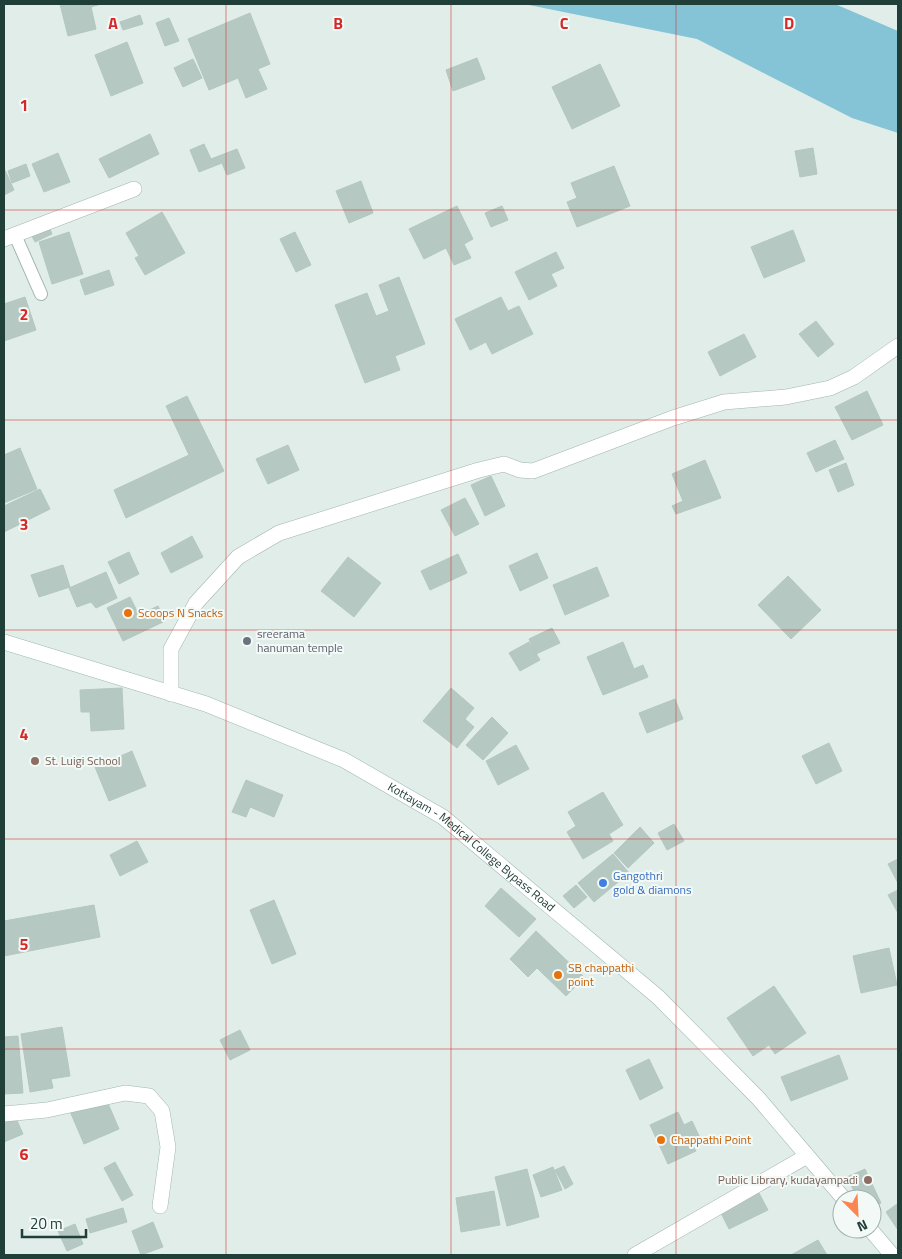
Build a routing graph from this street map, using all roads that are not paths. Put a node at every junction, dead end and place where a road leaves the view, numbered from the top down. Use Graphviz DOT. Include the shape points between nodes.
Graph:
graph roads {
  1 [pos="134,189"];
  2 [pos="9,237"];
  3 [pos="40,294"];
  4 [pos="898,346"];
  5 [pos="4,642"];
  6 [pos="171,694"];
  7 [pos="4,1114"];
  8 [pos="807,1156"];
  9 [pos="835,1189"];
  10 [pos="160,1206"];
  11 [pos="878,1239"];
  12 [pos="635,1255"];
  13 [pos="892,1255"];
  1 -- 2 [label="street"];
  2 -- 3 [label="lane"];
  4 -- 6 [label="street" via="854,377 830,388 724,402 533,471 504,464 479,470 279,533 238,557 196,603 171,649"];
  5 -- 6 [label="street, Kottayam - Medical College Bypass Road"];
  6 -- 8 [label="street, Kottayam - Medical College Bypass Road" via="206,704 344,760 443,817 658,998 758,1098"];
  7 -- 10 [label="street" via="47,1110 125,1092 149,1096 162,1111 168,1147"];
  8 -- 9 [label="street, Kottayam - Medical College Bypass Road"];
  8 -- 12 [label="street"];
  11 -- 13 [label="street"];
}
